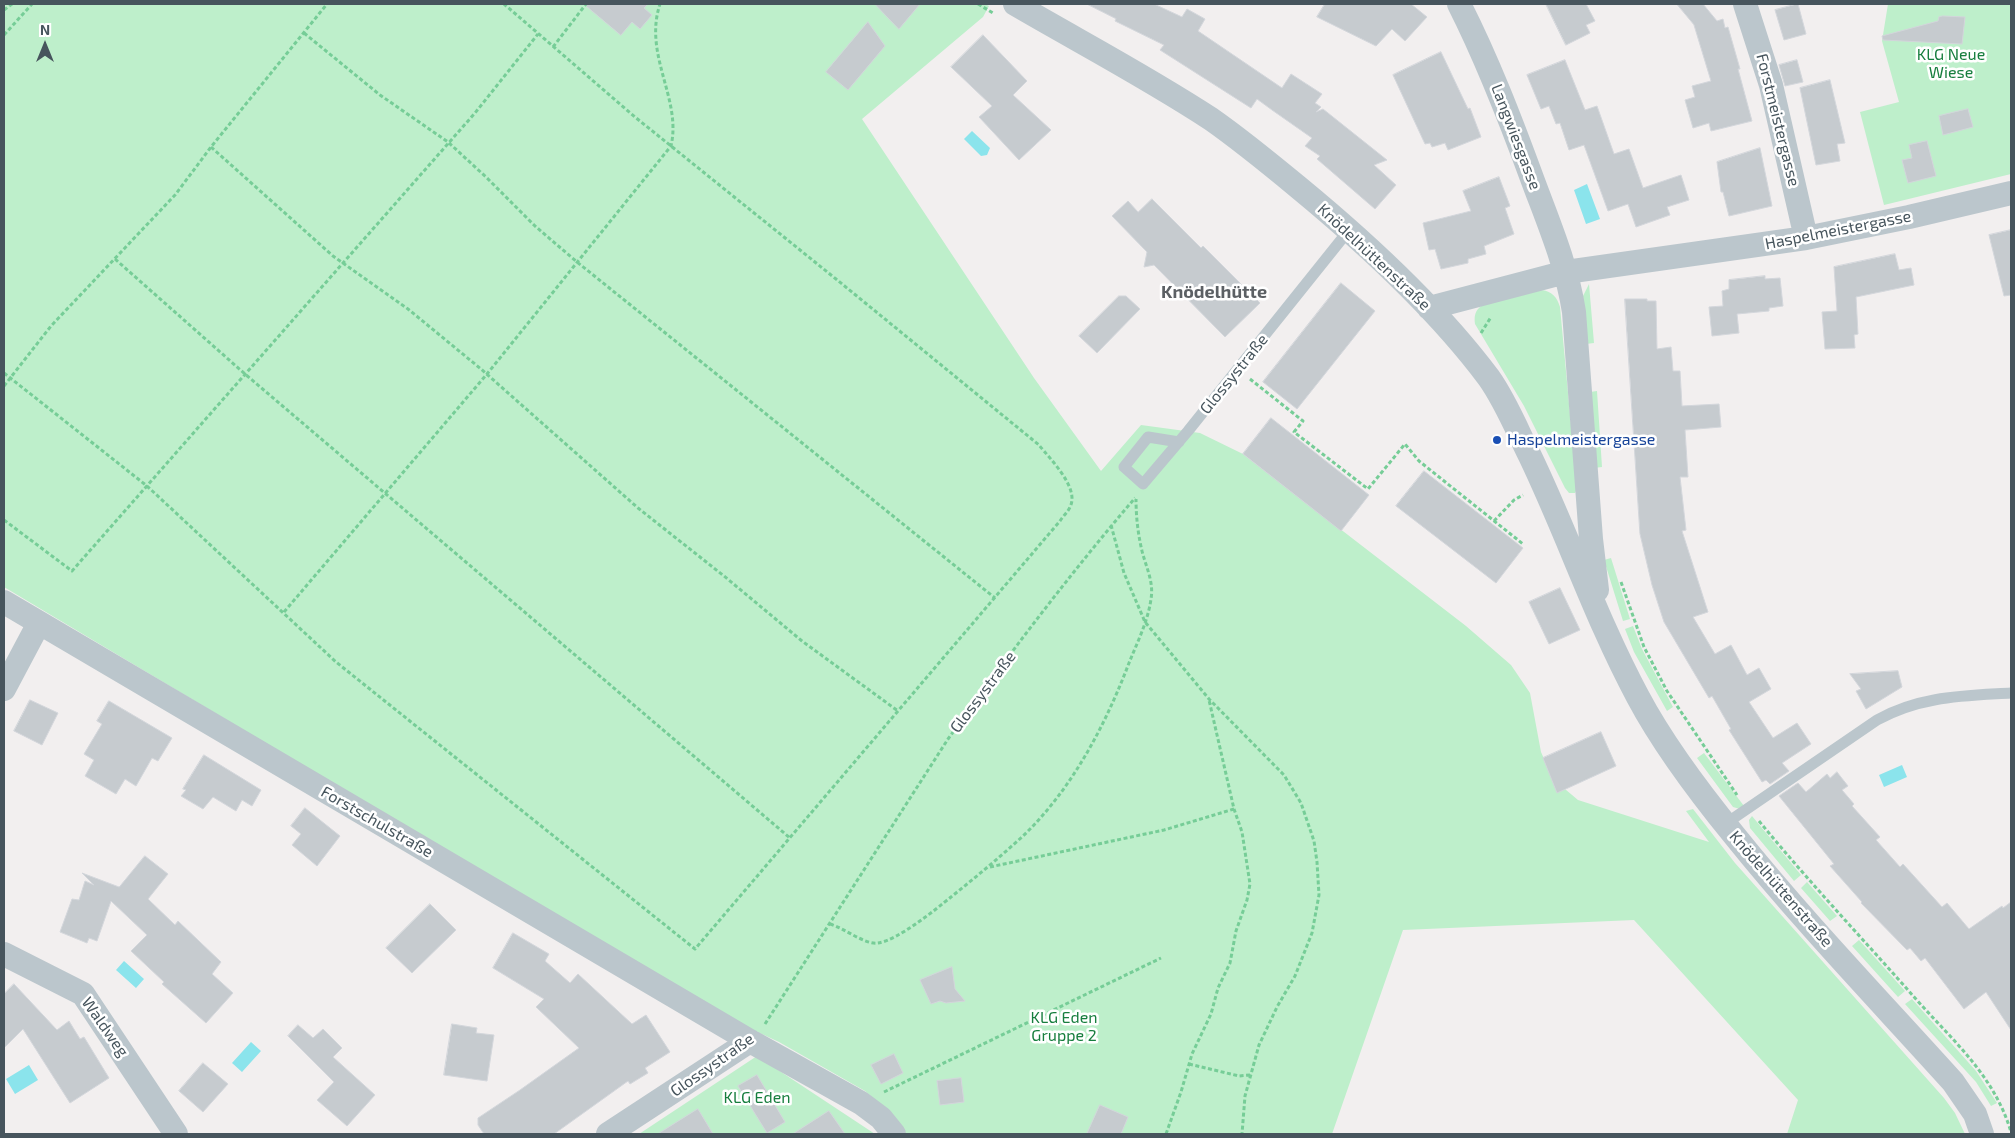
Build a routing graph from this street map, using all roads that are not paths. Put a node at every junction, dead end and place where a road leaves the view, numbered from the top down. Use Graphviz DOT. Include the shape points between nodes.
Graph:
graph roads {
  1 [pos="1015,4"];
  2 [pos="1460,4"];
  3 [pos="1745,4"];
  4 [pos="2011,193"];
  5 [pos="1349,230"];
  6 [pos="1806,238"];
  7 [pos="1566,272"];
  8 [pos="1429,308"];
  9 [pos="1179,442"];
  10 [pos="4,602"];
  11 [pos="39,623"];
  12 [pos="1604,626"];
  13 [pos="4,689"];
  14 [pos="2011,693"];
  15 [pos="1725,824"];
  16 [pos="4,954"];
  17 [pos="750,1041"];
  18 [pos="176,1134"];
  19 [pos="608,1134"];
  20 [pos="894,1134"];
  21 [pos="1982,1134"];
  1 -- 5 [label="street, Knödelhüttenstraße" via="1114,59 1213,120"];
  2 -- 7 [label="street, Langwiesgasse" via="1505,107"];
  3 -- 6 [label="street, Forstmeistergasse" via="1771,85"];
  4 -- 6 [label="street, Haspelmeistergasse"];
  5 -- 8 [label="street, Knödelhüttenstraße"];
  5 -- 9 [label="lane, Glossystraße"];
  6 -- 7 [label="street, Haspelmeistergasse"];
  7 -- 8 [label="street, Haspelmeistergasse"];
  7 -- 12 [label="street, Knödelhüttenstraße" via="1574,312 1592,553"];
  8 -- 12 [label="street, Knödelhüttenstraße" via="1490,380 1544,485"];
  9 -- 9 [label="lane, Glossystraße" via="1143,484 1124,467 1148,437"];
  10 -- 11 [label="street, Forstschulstraße"];
  11 -- 13 [label="street"];
  11 -- 17 [label="street, Forstschulstraße"];
  12 -- 15 [label="street, Knödelhüttenstraße" via="1639,699 1672,752"];
  14 -- 15 [label="lane" via="1930,699 1893,711"];
  15 -- 21 [label="street, Knödelhüttenstraße" via="1793,905 1953,1082 1975,1114"];
  16 -- 18 [label="street, Waldweg" via="83,994"];
  17 -- 19 [label="street, Glossystraße"];
  17 -- 20 [label="street, Forstschulstraße" via="861,1103 882,1118"];
}
